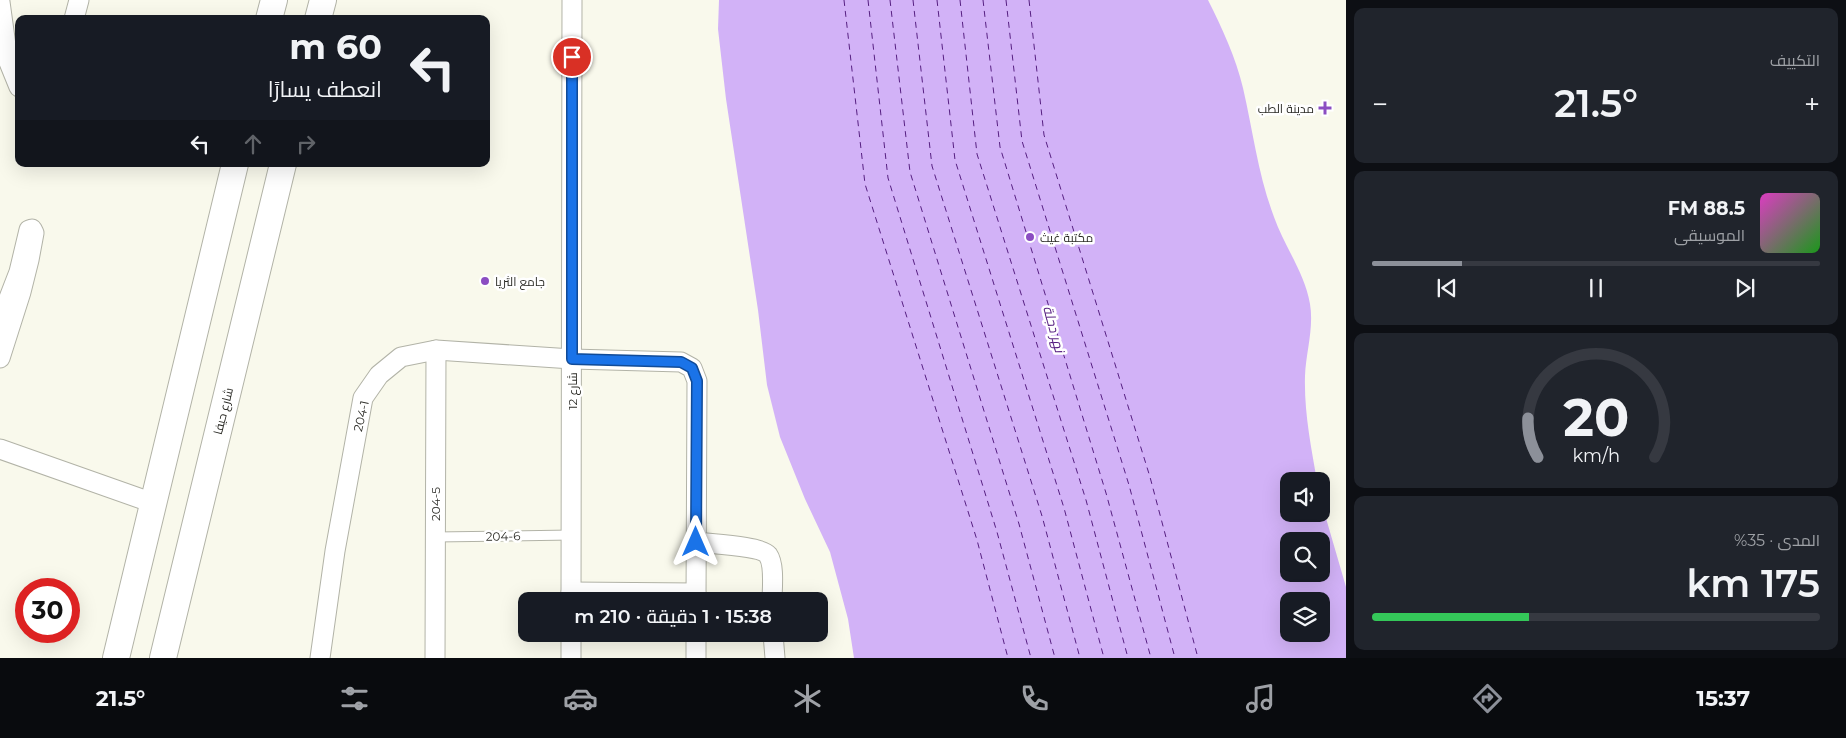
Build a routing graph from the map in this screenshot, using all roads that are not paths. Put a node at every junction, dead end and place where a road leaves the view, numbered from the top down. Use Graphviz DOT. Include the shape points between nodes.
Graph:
graph roads {
  1 [pos="79,0"];
  2 [pos="274,0"];
  3 [pos="323,0"];
  4 [pos="572,0"];
  5 [pos="0,2"];
  6 [pos="75,15"];
  7 [pos="271,15"];
  8 [pos="319,15"];
  9 [pos="15,78"];
  10 [pos="234,167"];
  11 [pos="282,167"];
  12 [pos="6,287"];
  13 [pos="0,321"];
  14 [pos="436,350"];
  15 [pos="0,358"];
  16 [pos="572,359"];
  17 [pos="0,449"];
  18 [pos="153,503"];
  19 [pos="572,535"];
  20 [pos="435,537"];
  21 [pos="696,542"];
  22 [pos="571,592"];
  23 [pos="696,592"];
  24 [pos="772,592"];
  25 [pos="571,642"];
  26 [pos="696,642"];
  27 [pos="774,642"];
  28 [pos="116,658"];
  29 [pos="163,658"];
  30 [pos="320,658"];
  31 [pos="435,658"];
  32 [pos="571,658"];
  33 [pos="696,658"];
  34 [pos="775,658"];
  1 -- 6 [label="street"];
  2 -- 7 [label="main road"];
  3 -- 8 [label="main road"];
  4 -- 16 [label="street, شارع 12"];
  5 -- 9 [label="street" via="8,60"];
  10 -- 18 [label="main road"];
  11 -- 29 [label="main road, شارع حيفا"];
  12 -- 13 [label="street"];
  12 -- 15 [label="street" via="19,272 25,240 31,229 34,233 30,260"];
  14 -- 16 [label="street, 204-1"];
  14 -- 20 [label="street, 204-5"];
  14 -- 30 [label="street, 204-1" via="401,357 379,376 363,398 335,551"];
  16 -- 19 [label="street, شارع 12"];
  16 -- 21 [label="street, 204-1" via="681,362 692,368 697,381"];
  17 -- 18 [label="street"];
  18 -- 28 [label="main road"];
  19 -- 20 [label="lane, 204-6"];
  19 -- 22 [label="street, شارع 12"];
  20 -- 31 [label="street, 204-5"];
  21 -- 23 [label="street"];
  21 -- 24 [label="street" via="758,549 768,554 772,565"];
  25 -- 32 [label="street"];
  26 -- 33 [label="street"];
  27 -- 34 [label="street"];
}
